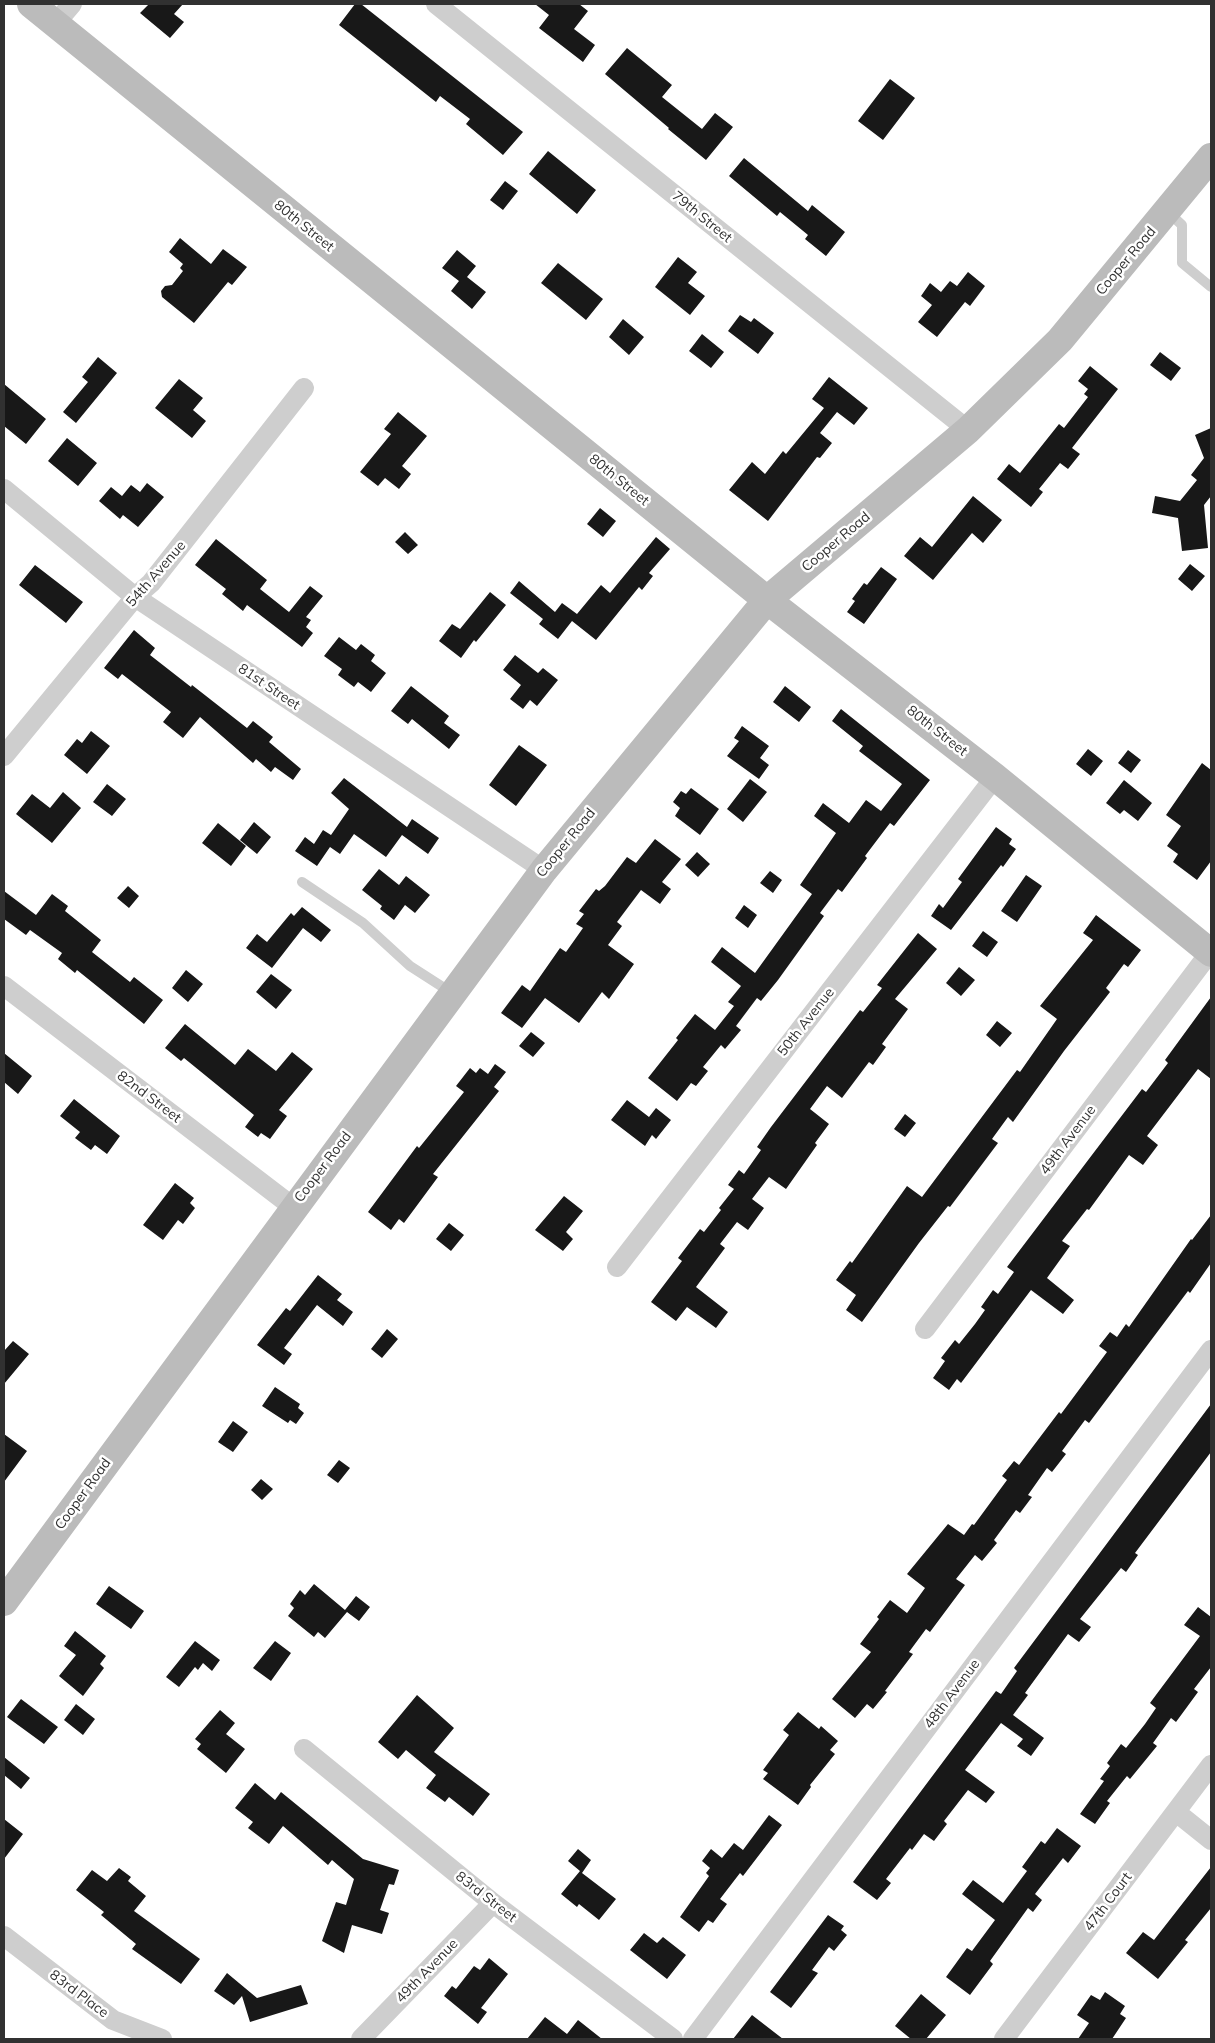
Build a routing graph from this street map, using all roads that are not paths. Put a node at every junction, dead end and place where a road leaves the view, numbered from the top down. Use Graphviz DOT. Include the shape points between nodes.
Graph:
graph roads {
  1 [pos="30,4"];
  2 [pos="436,4"];
  3 [pos="64,14"];
  4 [pos="1211,157"];
  5 [pos="1168,211"];
  6 [pos="1211,287"];
  7 [pos="304,388"];
  8 [pos="968,430"];
  9 [pos="4,489"];
  10 [pos="135,597"];
  11 [pos="767,600"];
  12 [pos="4,756"];
  13 [pos="996,776"];
  14 [pos="544,870"];
  15 [pos="302,882"];
  16 [pos="1211,952"];
  17 [pos="4,986"];
  18 [pos="453,993"];
  19 [pos="294,1207"];
  20 [pos="617,1267"];
  21 [pos="925,1329"];
  22 [pos="1211,1350"];
  23 [pos="4,1602"];
  24 [pos="304,1750"];
  25 [pos="1211,1764"];
  26 [pos="1176,1812"];
  27 [pos="1211,1840"];
  28 [pos="493,1903"];
  29 [pos="4,1936"];
  30 [pos="162,2039"];
  31 [pos="361,2039"];
  32 [pos="673,2039"];
  33 [pos="693,2039"];
  34 [pos="1004,2039"];
  1 -- 3 [label="street, 80th Street"];
  2 -- 8 [label="street, 79th Street"];
  3 -- 11 [label="street, 80th Street"];
  4 -- 5 [label="street, Cooper Road"];
  5 -- 6 [label="lane" via="1182,225 1182,263"];
  5 -- 8 [label="street, Cooper Road" via="1060,340"];
  7 -- 10 [label="street, 54th Avenue" via="151,583"];
  8 -- 11 [label="street, Cooper Road"];
  9 -- 10 [label="street, 81st Street"];
  10 -- 12 [label="street, 54th Avenue"];
  10 -- 14 [label="street, 81st Street"];
  11 -- 13 [label="street, 80th Street"];
  11 -- 14 [label="street, Cooper Road"];
  13 -- 16 [label="street, 80th Street"];
  13 -- 20 [label="street, 50th Avenue"];
  14 -- 18 [label="street, Cooper Road"];
  15 -- 18 [label="lane" via="363,923 410,966"];
  16 -- 21 [label="street, 49th Avenue"];
  17 -- 19 [label="street, 82nd Street"];
  18 -- 19 [label="street, Cooper Road"];
  19 -- 23 [label="street, Cooper Road"];
  22 -- 33 [label="street, 48th Avenue"];
  24 -- 28 [label="street, 83rd Street"];
  25 -- 26 [label="street, 47th Court"];
  26 -- 27 [label="street"];
  26 -- 34 [label="street, 47th Court"];
  28 -- 31 [label="street, 49th Avenue"];
  28 -- 32 [label="street, 83rd Street"];
  29 -- 30 [label="street, 83rd Place" via="113,2020"];
}
